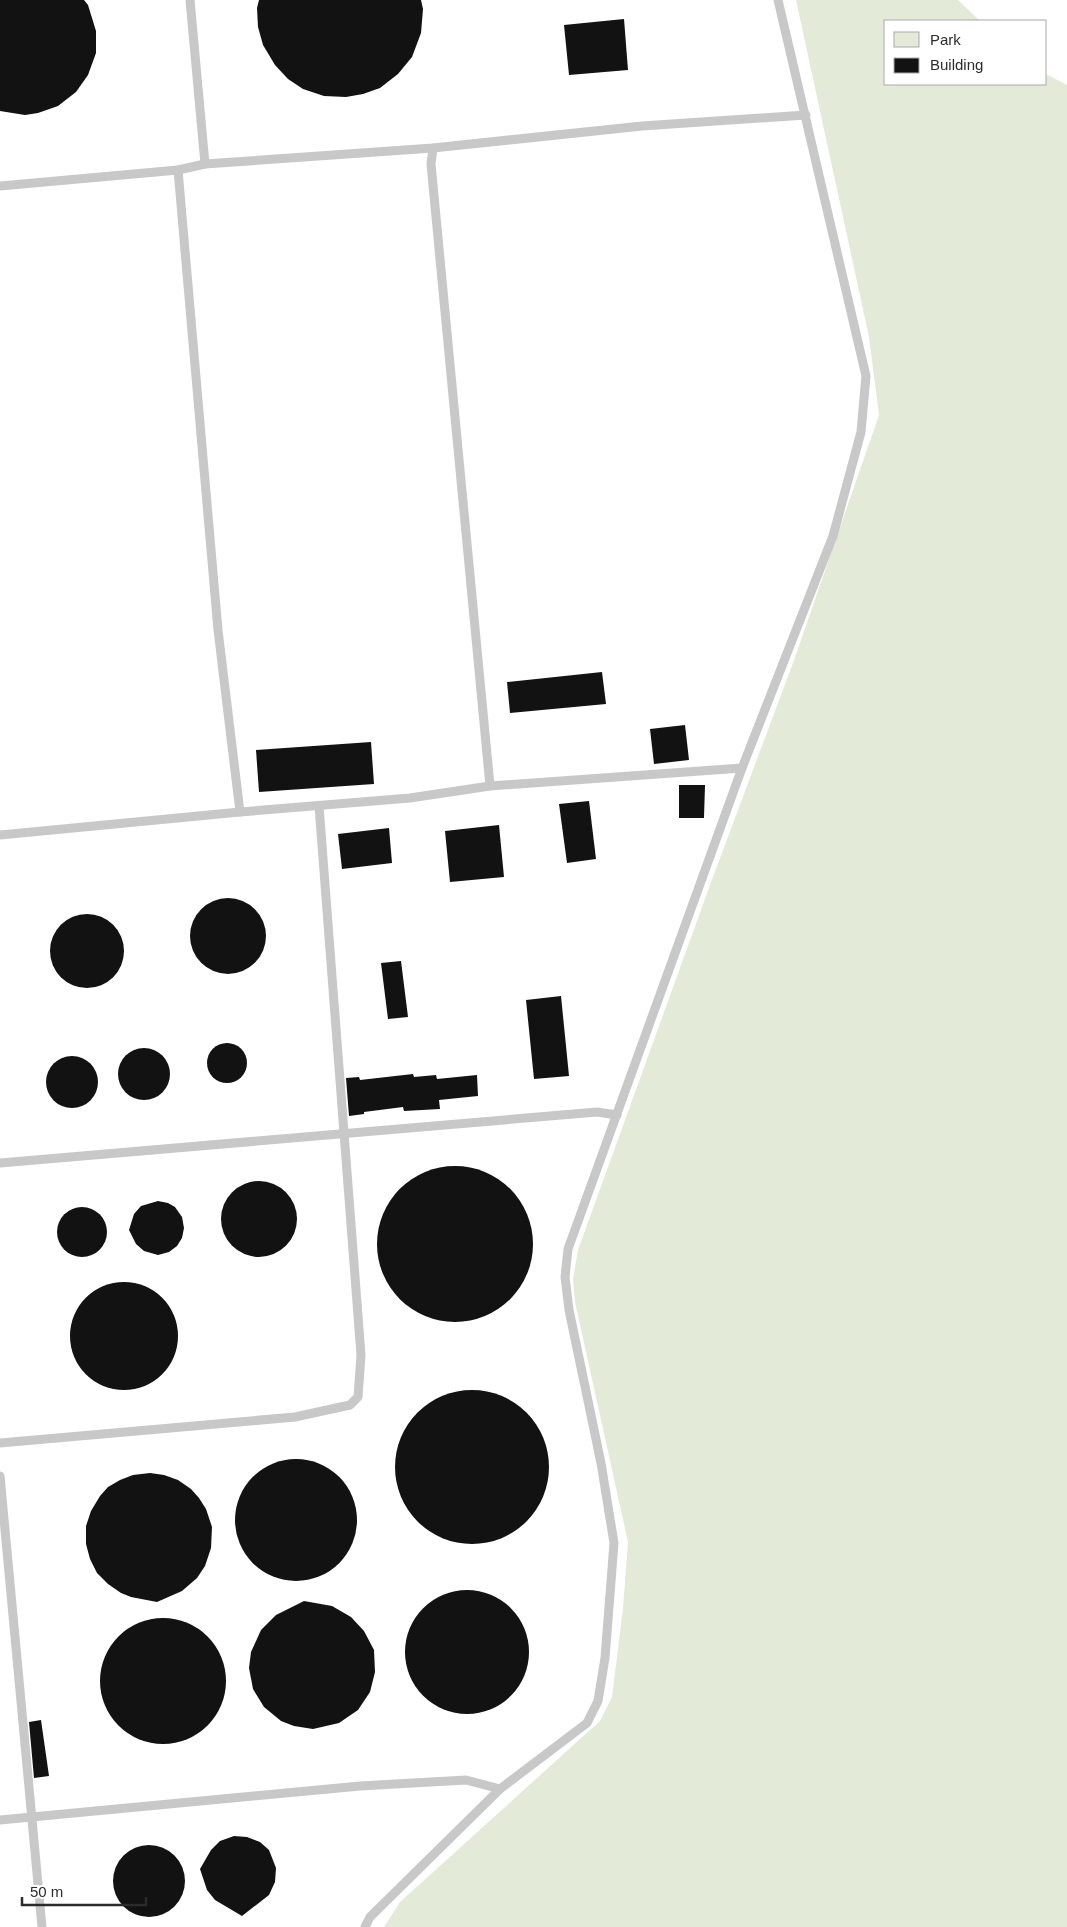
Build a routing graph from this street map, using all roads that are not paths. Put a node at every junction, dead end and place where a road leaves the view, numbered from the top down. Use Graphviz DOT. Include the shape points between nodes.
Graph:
graph roads {
  1 [pos="190,0"];
  2 [pos="778,0"];
  3 [pos="806,115"];
  4 [pos="433,148"];
  5 [pos="205,164"];
  6 [pos="178,170"];
  7 [pos="0,186"];
  8 [pos="742,768"];
  9 [pos="490,786"];
  10 [pos="319,806"];
  11 [pos="240,812"];
  12 [pos="0,835"];
  13 [pos="617,1115"];
  14 [pos="344,1132"];
  15 [pos="0,1163"];
  16 [pos="0,1443"];
  17 [pos="0,1476"];
  18 [pos="500,1789"];
  19 [pos="33,1818"];
  20 [pos="0,1820"];
  21 [pos="42,1927"];
  22 [pos="365,1927"];
  1 -- 5 [label="lane"];
  2 -- 3 [label="lane"];
  3 -- 4 [label="lane" via="642,126"];
  3 -- 8 [label="lane" via="866,376 861,432 833,536"];
  4 -- 5 [label="lane"];
  4 -- 9 [label="lane" via="431,164"];
  5 -- 6 [label="lane"];
  6 -- 7 [label="lane"];
  6 -- 11 [label="lane" via="218,630"];
  8 -- 9 [label="lane"];
  8 -- 13 [label="lane"];
  9 -- 10 [label="lane" via="410,798"];
  10 -- 11 [label="lane"];
  10 -- 14 [label="lane"];
  11 -- 12 [label="lane"];
  13 -- 14 [label="lane" via="597,1112"];
  13 -- 18 [label="lane" via="568,1249 565,1277 614,1543 598,1701 587,1723"];
  14 -- 15 [label="lane"];
  14 -- 16 [label="lane" via="361,1355 358,1396 350,1405 295,1417"];
  17 -- 19 [label="lane"];
  18 -- 19 [label="lane" via="466,1780 360,1786"];
  18 -- 22 [label="lane" via="370,1917"];
  19 -- 20 [label="lane"];
  19 -- 21 [label="lane"];
}
